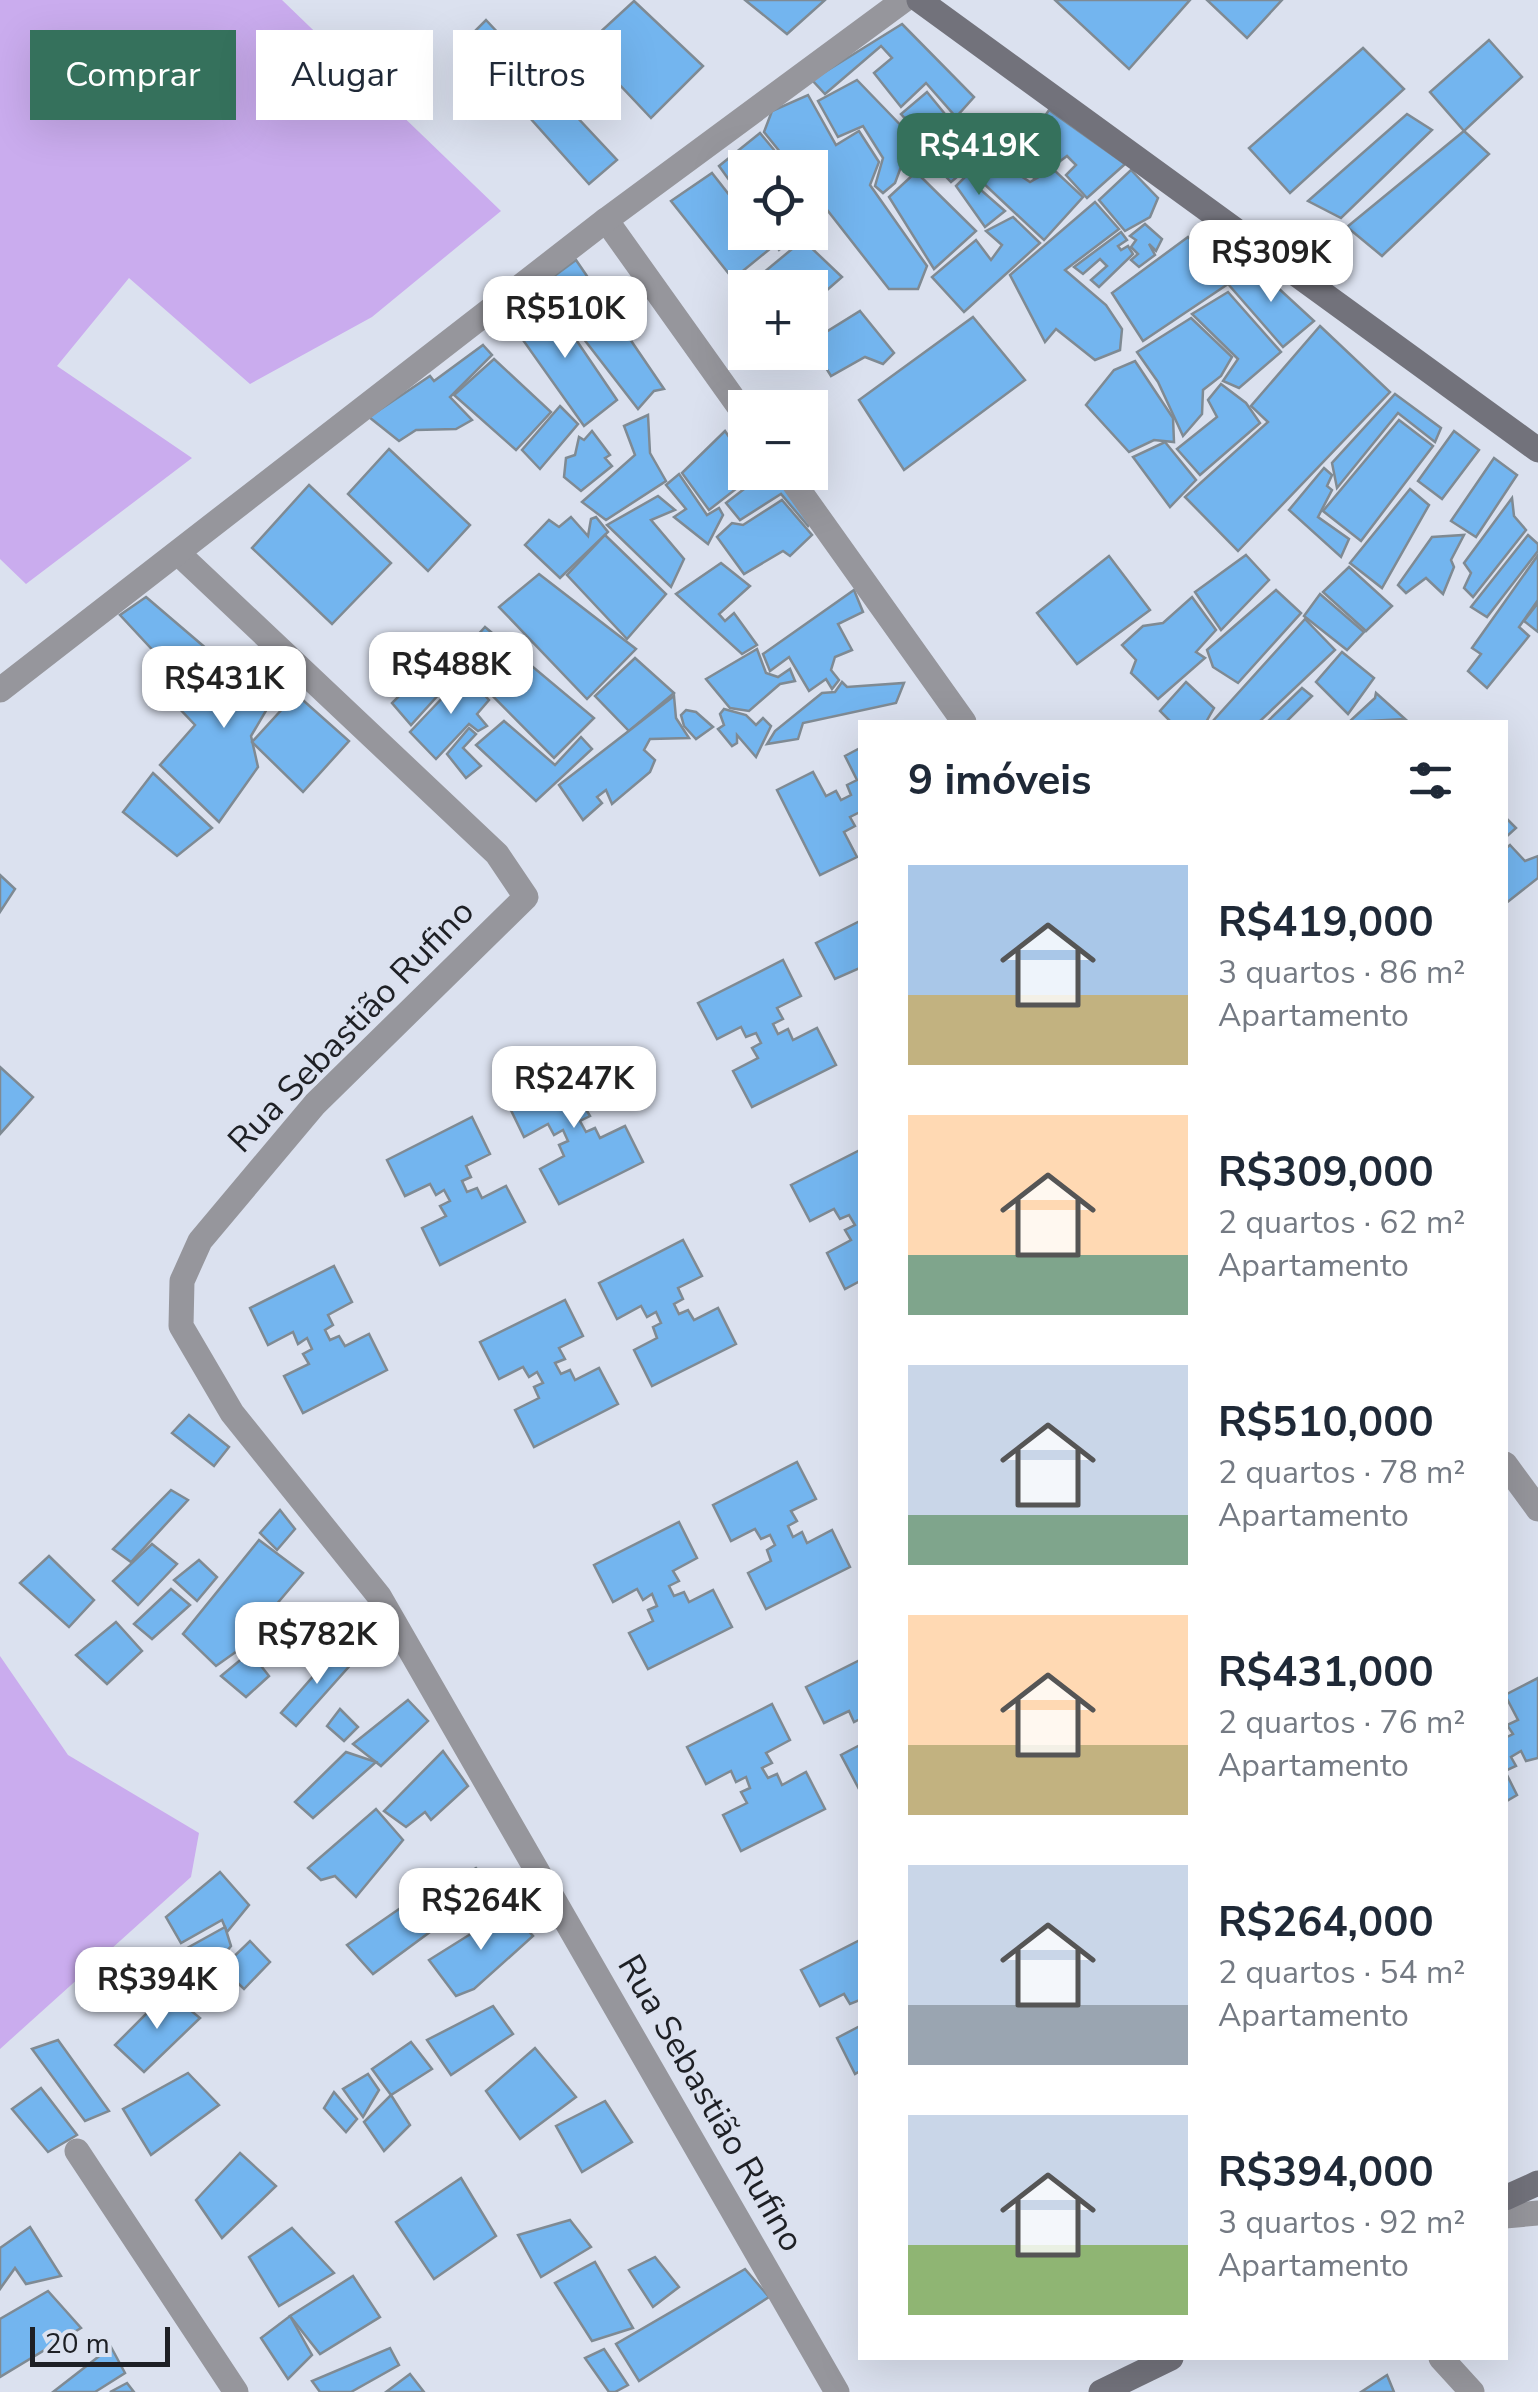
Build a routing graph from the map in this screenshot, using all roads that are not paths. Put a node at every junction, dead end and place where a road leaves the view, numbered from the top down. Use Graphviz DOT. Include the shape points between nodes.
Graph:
graph roads {
  1 [pos="904,0"];
  2 [pos="919,0"];
  3 [pos="606,220"];
  4 [pos="728,391"];
  5 [pos="1538,450"];
  6 [pos="799,490"];
  7 [pos="180,554"];
  8 [pos="0,690"];
  9 [pos="963,720"];
  10 [pos="1508,1468"];
  11 [pos="1538,1509"];
  12 [pos="77,2151"];
  13 [pos="1538,2183"];
  14 [pos="1508,2197"];
  15 [pos="1538,2213"];
  16 [pos="1508,2216"];
  17 [pos="1168,2360"];
  18 [pos="1443,2360"];
  19 [pos="236,2392"];
  20 [pos="837,2392"];
  21 [pos="1101,2392"];
  22 [pos="1472,2392"];
  1 -- 3 [label="street"];
  2 -- 5 [label="main road"];
  3 -- 4 [label="street"];
  3 -- 7 [label="street"];
  6 -- 9 [label="street"];
  7 -- 8 [label="street"];
  7 -- 20 [label="street, Rua Sebastião Rufino" via="497,854 526,897 315,1104 200,1241 182,1282 181,1326 232,1413 379,1596"];
  10 -- 11 [label="street"];
  12 -- 19 [label="street"];
  13 -- 14 [label="main road"];
  15 -- 16 [label="street"];
  17 -- 21 [label="main road"];
  18 -- 22 [label="street"];
}
